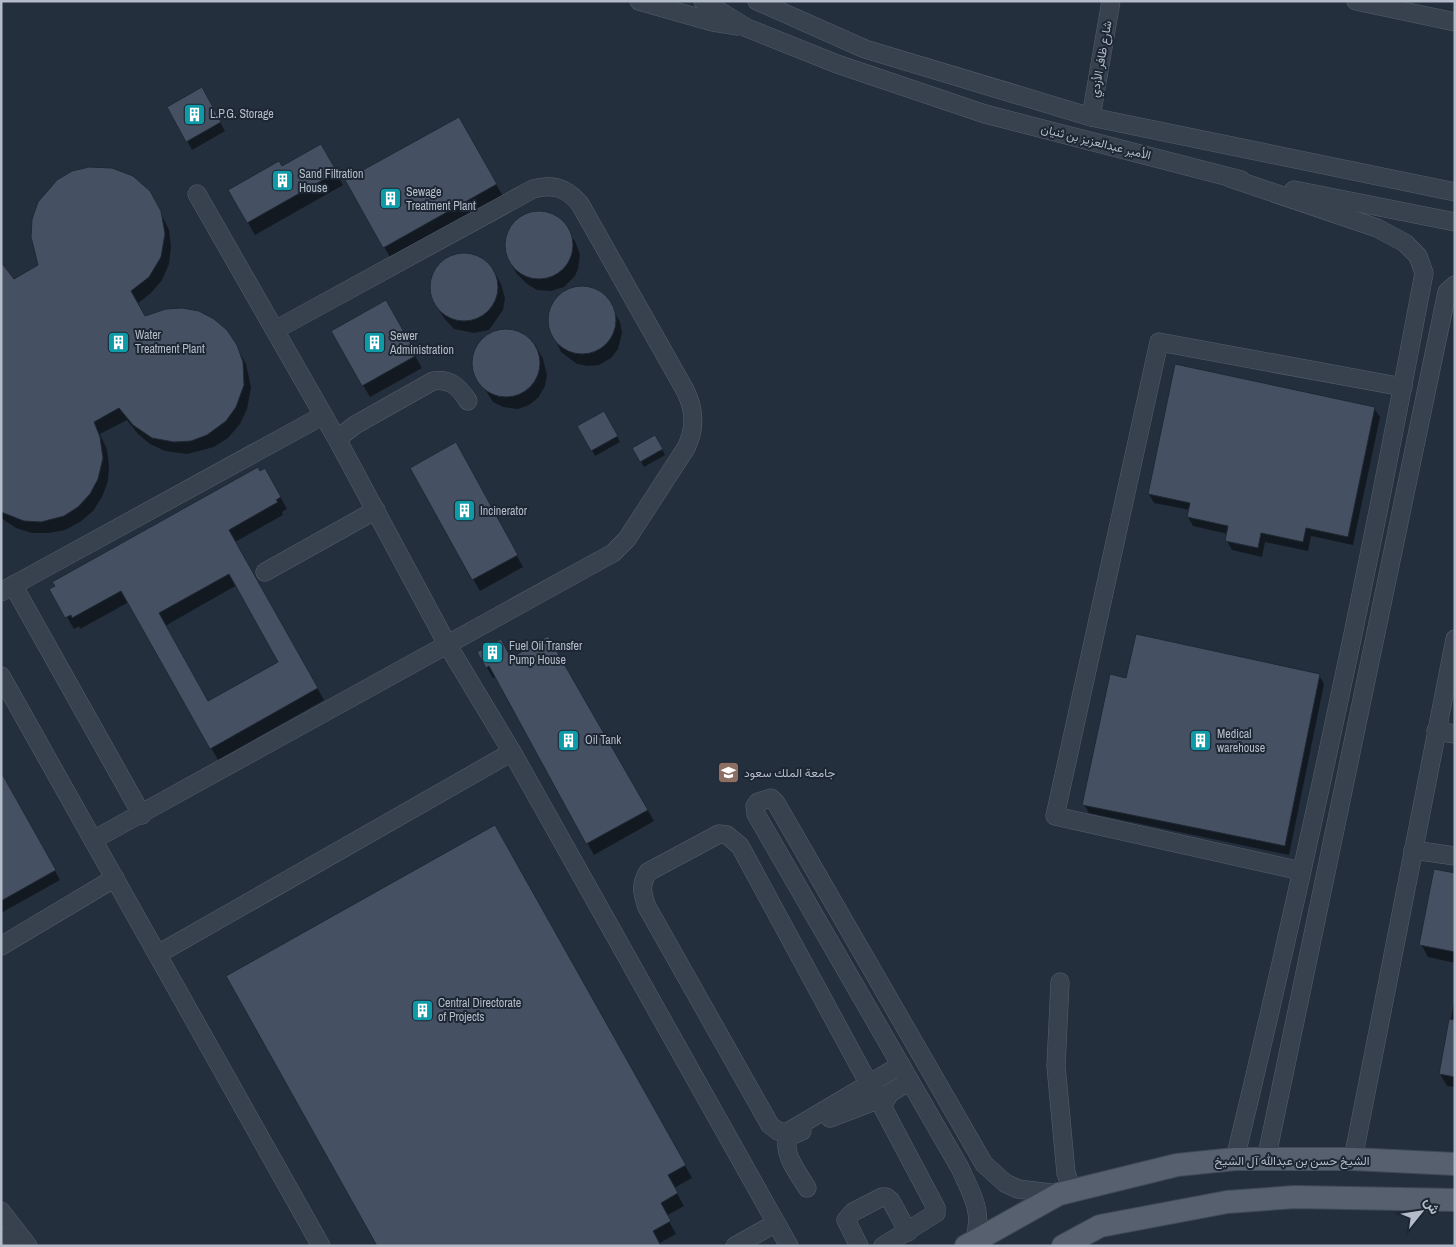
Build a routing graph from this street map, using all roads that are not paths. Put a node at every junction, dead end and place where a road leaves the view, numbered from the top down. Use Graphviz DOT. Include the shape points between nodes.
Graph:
graph roads {
  1 [pos="639,1"];
  2 [pos="703,1"];
  3 [pos="757,1"];
  4 [pos="1111,1"];
  5 [pos="1356,1"];
  6 [pos="1455,22"];
  7 [pos="747,28"];
  8 [pos="1091,117"];
  9 [pos="1230,178"];
  10 [pos="1455,192"];
  11 [pos="197,194"];
  12 [pos="1455,222"];
  13 [pos="1455,285"];
  14 [pos="1416,315"];
  15 [pos="1442,320"];
  16 [pos="274,330"];
  17 [pos="1403,387"];
  18 [pos="468,401"];
  19 [pos="322,416"];
  20 [pos="337,439"];
  21 [pos="376,510"];
  22 [pos="265,572"];
  23 [pos="7,588"];
  24 [pos="1359,599"];
  25 [pos="1383,604"];
  26 [pos="1455,639"];
  27 [pos="447,644"];
  28 [pos="1,676"];
  29 [pos="1436,731"];
  30 [pos="1455,734"];
  31 [pos="512,752"];
  32 [pos="142,814"];
  33 [pos="93,840"];
  34 [pos="1413,850"];
  35 [pos="1455,856"];
  36 [pos="1301,871"];
  37 [pos="115,878"];
  38 [pos="1,946"];
  39 [pos="158,954"];
  40 [pos="1278,980"];
  41 [pos="1060,982"];
  42 [pos="1302,985"];
  43 [pos="926,1064"];
  44 [pos="906,1074"];
  45 [pos="877,1080"];
  46 [pos="890,1093"];
  47 [pos="1235,1159"];
  48 [pos="1353,1159"];
  49 [pos="1266,1160"];
  50 [pos="1455,1164"];
  51 [pos="807,1188"];
  52 [pos="1066,1192"];
  53 [pos="1455,1200"];
  54 [pos="1,1211"];
  55 [pos="776,1223"];
  56 [pos="908,1232"];
  57 [pos="1,1238"];
  58 [pos="970,1243"];
  59 [pos="11,1246"];
  60 [pos="28,1246"];
  61 [pos="321,1246"];
  62 [pos="735,1246"];
  63 [pos="789,1246"];
  64 [pos="859,1246"];
  65 [pos="883,1246"];
  66 [pos="1063,1246"];
  1 -- 7 [label="street, الأمير عبدالعزيز بن ثنيان"];
  2 -- 7 [label="street, الأمير عبدالعزيز بن ثنيان"];
  3 -- 8 [label="street, الأمير عبدالعزيز بن ثنيان" via="865,49"];
  4 -- 8 [label="street, شارع ظافر الأزدي"];
  5 -- 6 [label="street"];
  7 -- 9 [label="street, الأمير عبدالعزيز بن ثنيان" via="837,64 985,114"];
  8 -- 10 [label="street, الأمير عبدالعزيز بن ثنيان"];
  9 -- 12 [label="street, الأمير عبدالعزيز بن ثنيان"];
  9 -- 14 [label="street" via="1377,228 1405,243 1418,256 1424,273"];
  11 -- 16 [label="street"];
  13 -- 15 [label="street" via="1447,292"];
  14 -- 15 [label="street"];
  14 -- 17 [label="street"];
  15 -- 25 [label="street"];
  16 -- 19 [label="street"];
  16 -- 27 [label="street" via="533,189 552,186 564,190 580,204 685,390 694,418 690,441 623,544 613,553"];
  17 -- 24 [label="street"];
  17 -- 36 [label="street" via="1159,342 1055,816"];
  18 -- 20 [label="street" via="453,383 433,381 355,425"];
  19 -- 20 [label="street"];
  19 -- 23 [label="street"];
  20 -- 21 [label="street"];
  21 -- 22 [label="street"];
  21 -- 27 [label="street"];
  23 -- 32 [label="street"];
  24 -- 25 [label="street"];
  24 -- 36 [label="street"];
  25 -- 42 [label="street"];
  26 -- 29 [label="street"];
  27 -- 31 [label="street"];
  27 -- 32 [label="street"];
  28 -- 33 [label="street"];
  29 -- 30 [label="street"];
  29 -- 34 [label="street"];
  31 -- 39 [label="street"];
  31 -- 55 [label="street"];
  32 -- 33 [label="street"];
  33 -- 37 [label="street"];
  34 -- 35 [label="street"];
  34 -- 48 [label="street"];
  36 -- 40 [label="street"];
  37 -- 38 [label="street"];
  37 -- 39 [label="street"];
  39 -- 61 [label="street"];
  40 -- 42 [label="street"];
  40 -- 47 [label="street"];
  41 -- 52 [label="street" via="1056,1066"];
  42 -- 49 [label="street"];
  43 -- 44 [label="street"];
  43 -- 44 [label="street" via="776,803 771,798 758,802 756,814"];
  43 -- 52 [label="street" via="984,1164 1005,1183 1018,1188"];
  44 -- 45 [label="street"];
  44 -- 46 [label="street"];
  44 -- 58 [label="street" via="960,1168 979,1212 978,1228"];
  45 -- 45 [label="street" via="870,1080 864,1075 740,846 727,834 720,834 648,872 642,882 647,907 770,1125 778,1132 786,1133"];
  46 -- 51 [label="street" via="788,1137 788,1152"];
  46 -- 56 [label="street" via="882,1106 936,1208 930,1219"];
  47 -- 49 [label="main road, الشيخ حسن بن عبدالله آل الشيخ"];
  47 -- 52 [label="main road, الشيخ حسن بن عبدالله آل الشيخ" via="1177,1165"];
  48 -- 49 [label="main road, الشيخ حسن بن عبدالله آل الشيخ"];
  48 -- 50 [label="main road, الشيخ حسن بن عبدالله آل الشيخ"];
  52 -- 58 [label="main road, الشيخ حسن بن عبدالله آل الشيخ"];
  53 -- 66 [label="main road" via="1295,1197 1219,1203 1100,1226"];
  54 -- 60 [label="street"];
  55 -- 62 [label="street"];
  55 -- 63 [label="street"];
  56 -- 64 [label="street" via="891,1200 882,1197 853,1212 846,1220"];
  56 -- 65 [label="street"];
  57 -- 59 [label="street"];
}
